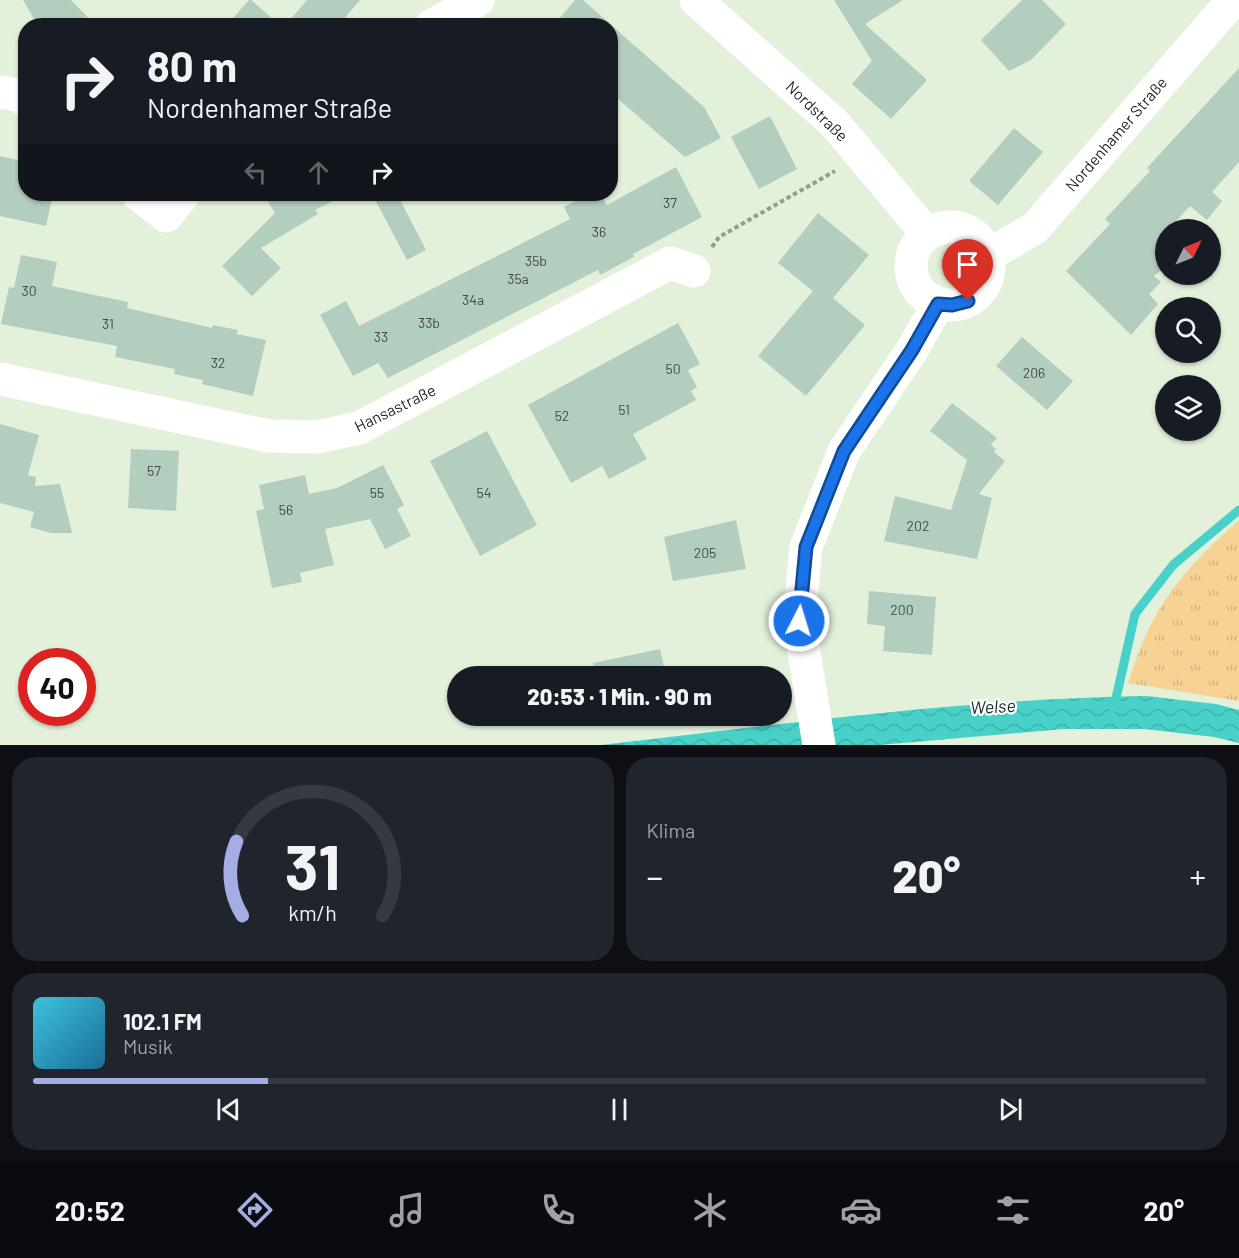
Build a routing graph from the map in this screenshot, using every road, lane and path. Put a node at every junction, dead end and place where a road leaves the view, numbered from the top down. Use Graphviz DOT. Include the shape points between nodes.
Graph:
graph roads {
  1 [pos="478,0"];
  2 [pos="696,0"];
  3 [pos="1233,0"];
  4 [pos="445,18"];
  5 [pos="0,92"];
  6 [pos="18,95"];
  7 [pos="839,169"];
  8 [pos="147,201"];
  9 [pos="178,201"];
  10 [pos="927,234"];
  11 [pos="988,255"];
  12 [pos="694,271"];
  13 [pos="938,304"];
  14 [pos="0,379"];
  15 [pos="819,745"];
  1 -- 4 [label="street"];
  2 -- 10 [label="street, Nordstraße" via="836,124"];
  3 -- 11 [label="street, Nordenhamer Straße" via="1035,228"];
  5 -- 6 [label="street"];
  7 -- 12 [label="path" via="719,237"];
  8 -- 9 [label="street" via="166,216"];
  10 -- 11 [label="street" via="945,226 965,229"];
  10 -- 13 [label="street" via="911,259 913,279"];
  11 -- 13 [label="street" via="988,276 980,292 968,301"];
  12 -- 14 [label="street, Hansastraße" via="670,263 359,428 317,437 269,435"];
  13 -- 15 [label="street" via="844,451 806,547 799,621"];
}
